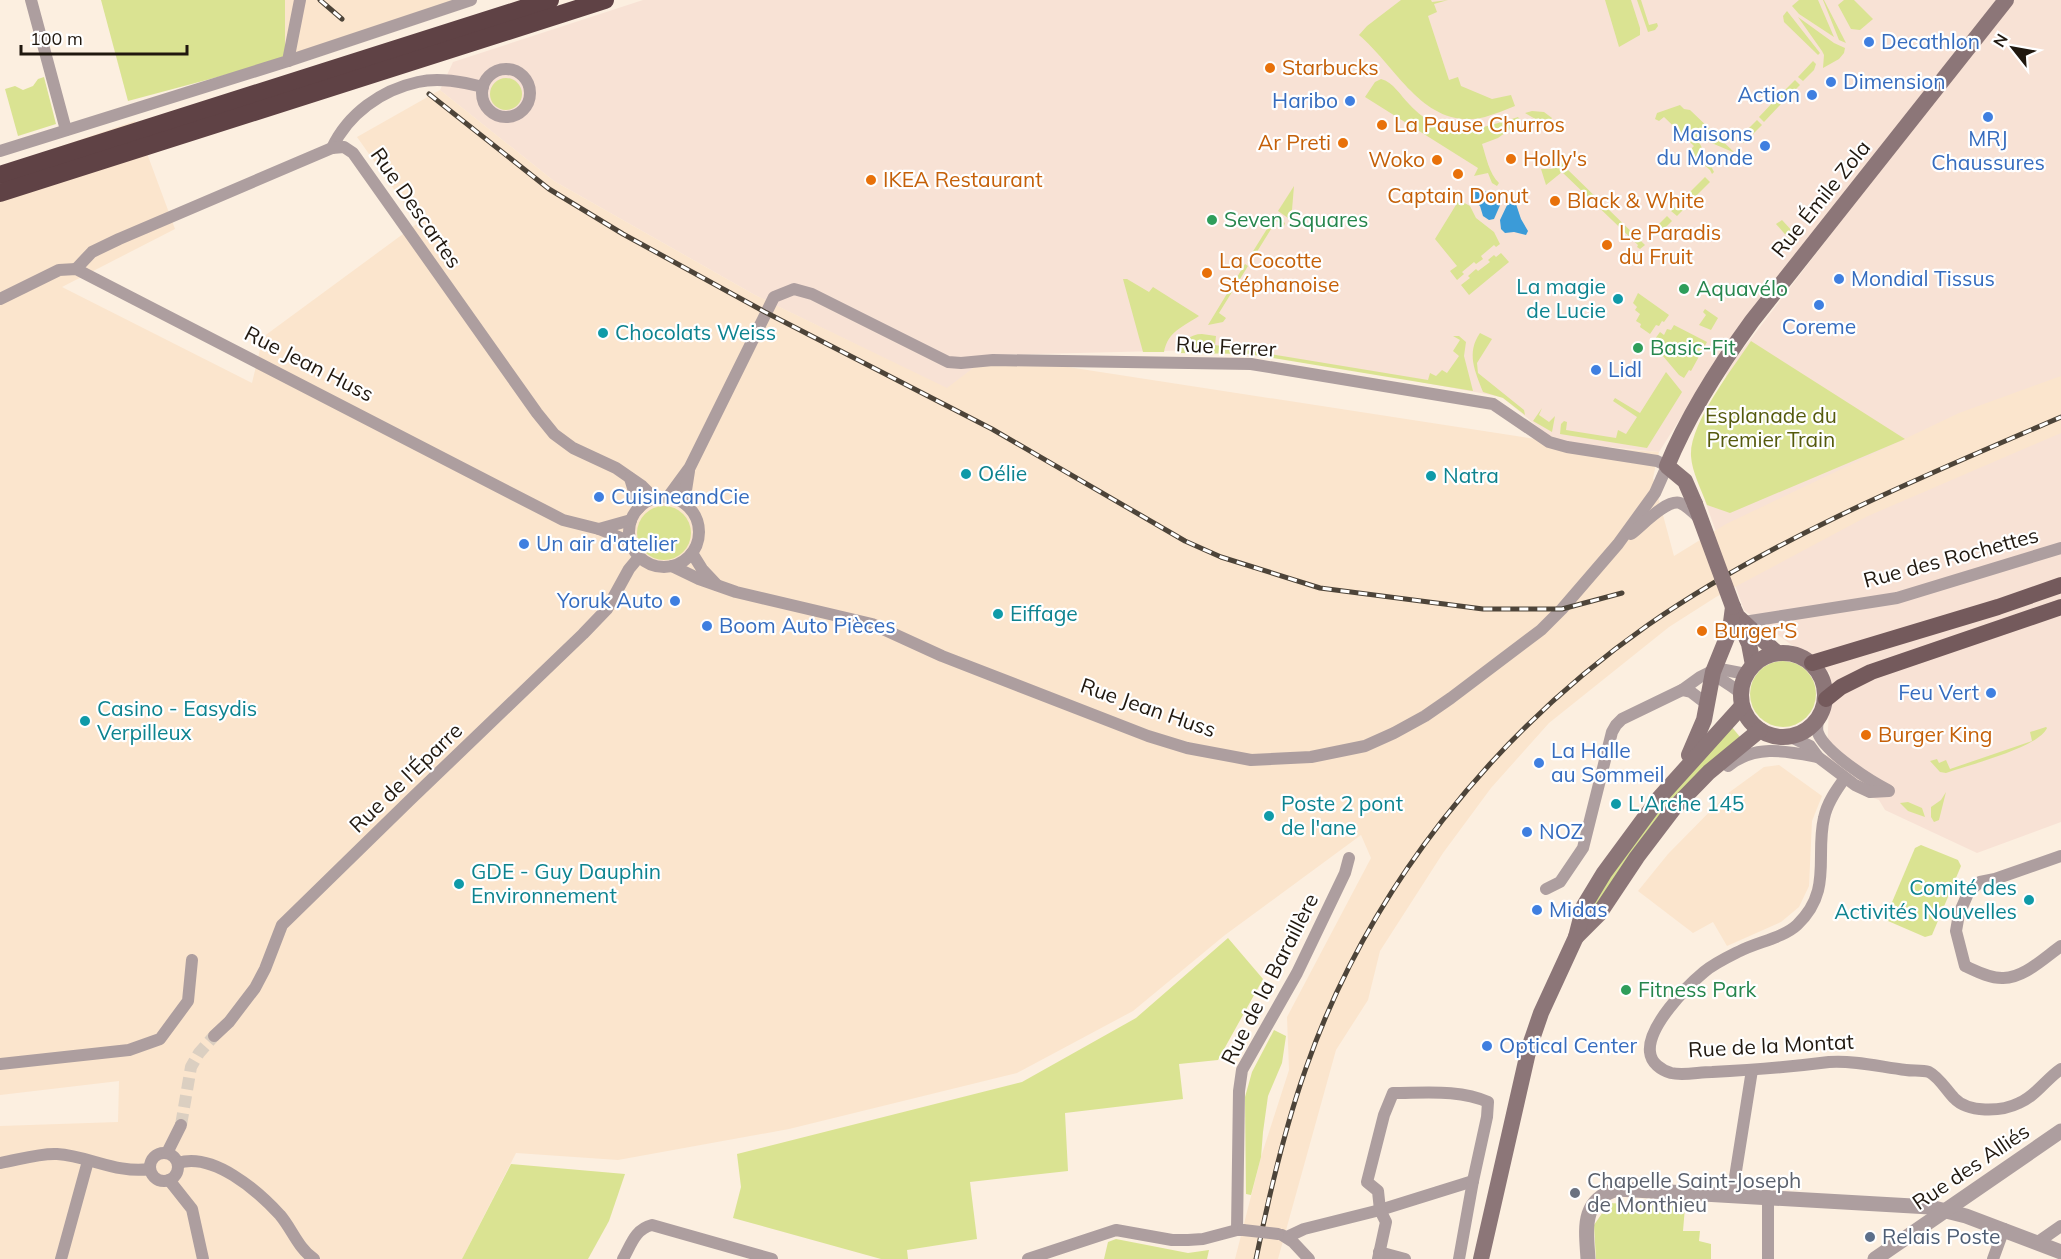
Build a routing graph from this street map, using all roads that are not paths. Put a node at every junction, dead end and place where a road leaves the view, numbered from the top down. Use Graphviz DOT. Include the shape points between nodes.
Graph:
graph roads {
  1 [pos="31,0"];
  2 [pos="471,0"];
  3 [pos="550,0"];
  4 [pos="605,0"];
  5 [pos="2006,0"];
  6 [pos="299,3"];
  7 [pos="288,61"];
  8 [pos="483,87"];
  9 [pos="66,130"];
  10 [pos="332,148"];
  11 [pos="0,151"];
  12 [pos="0,175"];
  13 [pos="0,193"];
  14 [pos="76,269"];
  15 [pos="0,299"];
  16 [pos="1667,466"];
  17 [pos="690,467"];
  18 [pos="630,478"];
  19 [pos="668,497"];
  20 [pos="654,498"];
  21 [pos="684,503"];
  22 [pos="639,508"];
  23 [pos="1694,510"];
  24 [pos="631,520"];
  25 [pos="599,529"];
  26 [pos="631,542"];
  27 [pos="1618,544"];
  28 [pos="2061,548"];
  29 [pos="692,552"];
  30 [pos="639,557"];
  31 [pos="672,566"];
  32 [pos="2061,585"];
  33 [pos="717,586"];
  34 [pos="1733,607"];
  35 [pos="2061,607"];
  36 [pos="1744,622"];
  37 [pos="1777,652"];
  38 [pos="1812,663"];
  39 [pos="1750,670"];
  40 [pos="1713,672"];
  41 [pos="1682,690"];
  42 [pos="1826,699"];
  43 [pos="1742,700"];
  44 [pos="1708,705"];
  45 [pos="1818,719"];
  46 [pos="1760,730"];
  47 [pos="1791,736"];
  48 [pos="1818,757"];
  49 [pos="1845,778"];
  50 [pos="1660,797"];
  51 [pos="1675,807"];
  52 [pos="2061,856"];
  53 [pos="1349,858"];
  54 [pos="1546,889"];
  55 [pos="1576,937"];
  56 [pos="2061,946"];
  57 [pos="192,960"];
  58 [pos="214,1036"];
  59 [pos="0,1064"];
  60 [pos="2061,1069"];
  61 [pos="1752,1070"];
  62 [pos="181,1125"];
  63 [pos="2061,1131"];
  64 [pos="166,1153"];
  65 [pos="88,1161"];
  66 [pos="0,1163"];
  67 [pos="178,1163"];
  68 [pos="150,1169"];
  69 [pos="169,1180"];
  70 [pos="1473,1181"];
  71 [pos="1732,1196"];
  72 [pos="1768,1197"];
  73 [pos="1380,1210"];
  74 [pos="1945,1210"];
  75 [pos="2061,1226"];
  76 [pos="2004,1229"];
  77 [pos="1240,1230"];
  78 [pos="1282,1236"];
  79 [pos="2038,1242"];
  80 [pos="2061,1252"];
  81 [pos="1379,1256"];
  82 [pos="313,1258"];
  83 [pos="61,1259"];
  84 [pos="203,1259"];
  85 [pos="623,1259"];
  86 [pos="772,1259"];
  87 [pos="1028,1259"];
  88 [pos="1309,1259"];
  89 [pos="1405,1259"];
  90 [pos="1459,1259"];
  91 [pos="1481,1259"];
  92 [pos="1588,1259"];
  93 [pos="1768,1259"];
  94 [pos="1875,1259"];
  95 [pos="1993,1259"];
  1 -- 9 [label="street"];
  2 -- 7 [label="street"];
  3 -- 12 [label="highway"];
  4 -- 13 [label="highway"];
  5 -- 16 [label="main road, Rue Émile Zola" via="1746,330 1694,412"];
  6 -- 7 [label="street"];
  7 -- 9 [label="street"];
  8 -- 10 [label="street" via="459,81 419,81 378,96 348,123"];
  9 -- 11 [label="street"];
  10 -- 14 [label="street" via="119,239 92,252"];
  10 -- 18 [label="street, Rue Descartes" via="344,147 353,153 554,434"];
  14 -- 15 [label="street" via="59,270"];
  14 -- 25 [label="street, Rue Jean Huss" via="563,520"];
  16 -- 17 [label="street, Rue Ferrer" via="1549,442 1493,404 1251,364 948,362 805,291 795,290 774,297"];
  16 -- 23 [label="main road" via="1685,481"];
  16 -- 27 [label="street, Rue Jean Huss" via="1655,494"];
  17 -- 19 [label="street"];
  17 -- 21 [label="street"];
  18 -- 20 [label="street, Rue Descartes"];
  18 -- 22 [label="street"];
  19 -- 20 [label="street"];
  19 -- 21 [label="street"];
  20 -- 22 [label="street"];
  21 -- 29 [label="street" via="692,511 699,532"];
  22 -- 24 [label="street"];
  23 -- 27 [label="street, Rue Jean Huss" via="1682,504 1665,506"];
  23 -- 34 [label="main road, bridge"];
  24 -- 25 [label="street, Rue Jean Huss"];
  24 -- 26 [label="street"];
  25 -- 26 [label="street, Rue Jean Huss"];
  26 -- 30 [label="street"];
  27 -- 33 [label="street, Rue Jean Huss" via="1541,630 1425,716 1365,746 1276,759 1251,760 1148,736 942,656 872,624"];
  28 -- 36 [label="street, Rue des Rochettes" via="1898,598"];
  29 -- 31 [label="street"];
  29 -- 33 [label="street"];
  30 -- 31 [label="street" via="660,567"];
  30 -- 58 [label="street, Rue de l'Éparre" via="607,609 584,634 282,925 255,988"];
  31 -- 33 [label="street, Rue Jean Huss"];
  32 -- 38 [label="main road"];
  34 -- 36 [label="main road"];
  34 -- 39 [label="main road" via="1749,644"];
  34 -- 40 [label="main road" via="1730,630"];
  35 -- 42 [label="main road" via="1872,672"];
  36 -- 37 [label="main road"];
  37 -- 38 [label="main road" via="1789,652"];
  37 -- 39 [label="main road" via="1764,657"];
  38 -- 42 [label="main road" via="1825,685"];
  39 -- 40 [label="street"];
  39 -- 43 [label="main road"];
  40 -- 41 [label="street"];
  40 -- 43 [label="street" via="1719,680 1736,688"];
  40 -- 44 [label="main road"];
  41 -- 44 [label="street"];
  41 -- 54 [label="street" via="1616,725 1582,848 1560,882"];
  42 -- 45 [label="main road"];
  43 -- 46 [label="main road" via="1752,724"];
  43 -- 50 [label="main road"];
  44 -- 50 [label="main road" via="1688,756"];
  45 -- 47 [label="main road" via="1802,733"];
  45 -- 49 [label="street" via="1822,740 1867,779 1889,791 1870,792"];
  46 -- 47 [label="main road" via="1770,735"];
  46 -- 51 [label="main road" via="1709,772"];
  47 -- 48 [label="street" via="1810,746"];
  48 -- 49 [label="street"];
  48 -- 51 [label="street" via="1780,751 1748,753"];
  49 -- 61 [label="street, Rue de la Montat" via="1824,816 1822,874 1814,901 1797,925 1705,971 1676,1000 1650,1042 1654,1064 1673,1074"];
  50 -- 55 [label="main road" via="1584,906"];
  51 -- 55 [label="main road" via="1599,914"];
  52 -- 56 [label="street" via="1980,882 1969,891 1956,932 1965,966 2002,978 2020,975"];
  53 -- 77 [label="street, Rue de la Baraillère" via="1297,973 1242,1070"];
  55 -- 91 [label="main road" via="1540,1013 1529,1048"];
  57 -- 59 [label="street" via="188,1001 160,1039 129,1050"];
  60 -- 61 [label="street, Rue de la Montat" via="2018,1104 1997,1108 1969,1107 1956,1101 1929,1072 1839,1061"];
  61 -- 71 [label="street"];
  62 -- 64 [label="street"];
  63 -- 74 [label="street, Rue des Alliés"];
  64 -- 67 [label="street"];
  64 -- 68 [label="street" via="154,1156"];
  65 -- 66 [label="street" via="56,1154"];
  65 -- 68 [label="street" via="123,1170"];
  65 -- 83 [label="street"];
  67 -- 69 [label="street" via="176,1174"];
  67 -- 82 [label="street" via="205,1161 225,1171 281,1216 306,1254"];
  68 -- 69 [label="street" via="158,1179"];
  69 -- 84 [label="street" via="192,1209"];
  70 -- 73 [label="street"];
  70 -- 73 [label="street" via="1488,1102 1446,1094 1393,1093 1367,1182 1378,1191"];
  70 -- 90 [label="street"];
  71 -- 72 [label="street"];
  71 -- 92 [label="street" via="1625,1189 1607,1192 1589,1209"];
  72 -- 74 [label="street"];
  72 -- 93 [label="street"];
  73 -- 78 [label="street"];
  73 -- 81 [label="street" via="1386,1222"];
  74 -- 76 [label="street"];
  74 -- 94 [label="street, Rue des Alliés"];
  75 -- 79 [label="street"];
  76 -- 79 [label="street"];
  76 -- 95 [label="street"];
  77 -- 78 [label="street, bridge"];
  77 -- 87 [label="street" via="1203,1239 1172,1240 1116,1230"];
  78 -- 88 [label="street"];
  79 -- 80 [label="street"];
  81 -- 89 [label="street"];
  85 -- 86 [label="street" via="637,1233 652,1225"];
}
